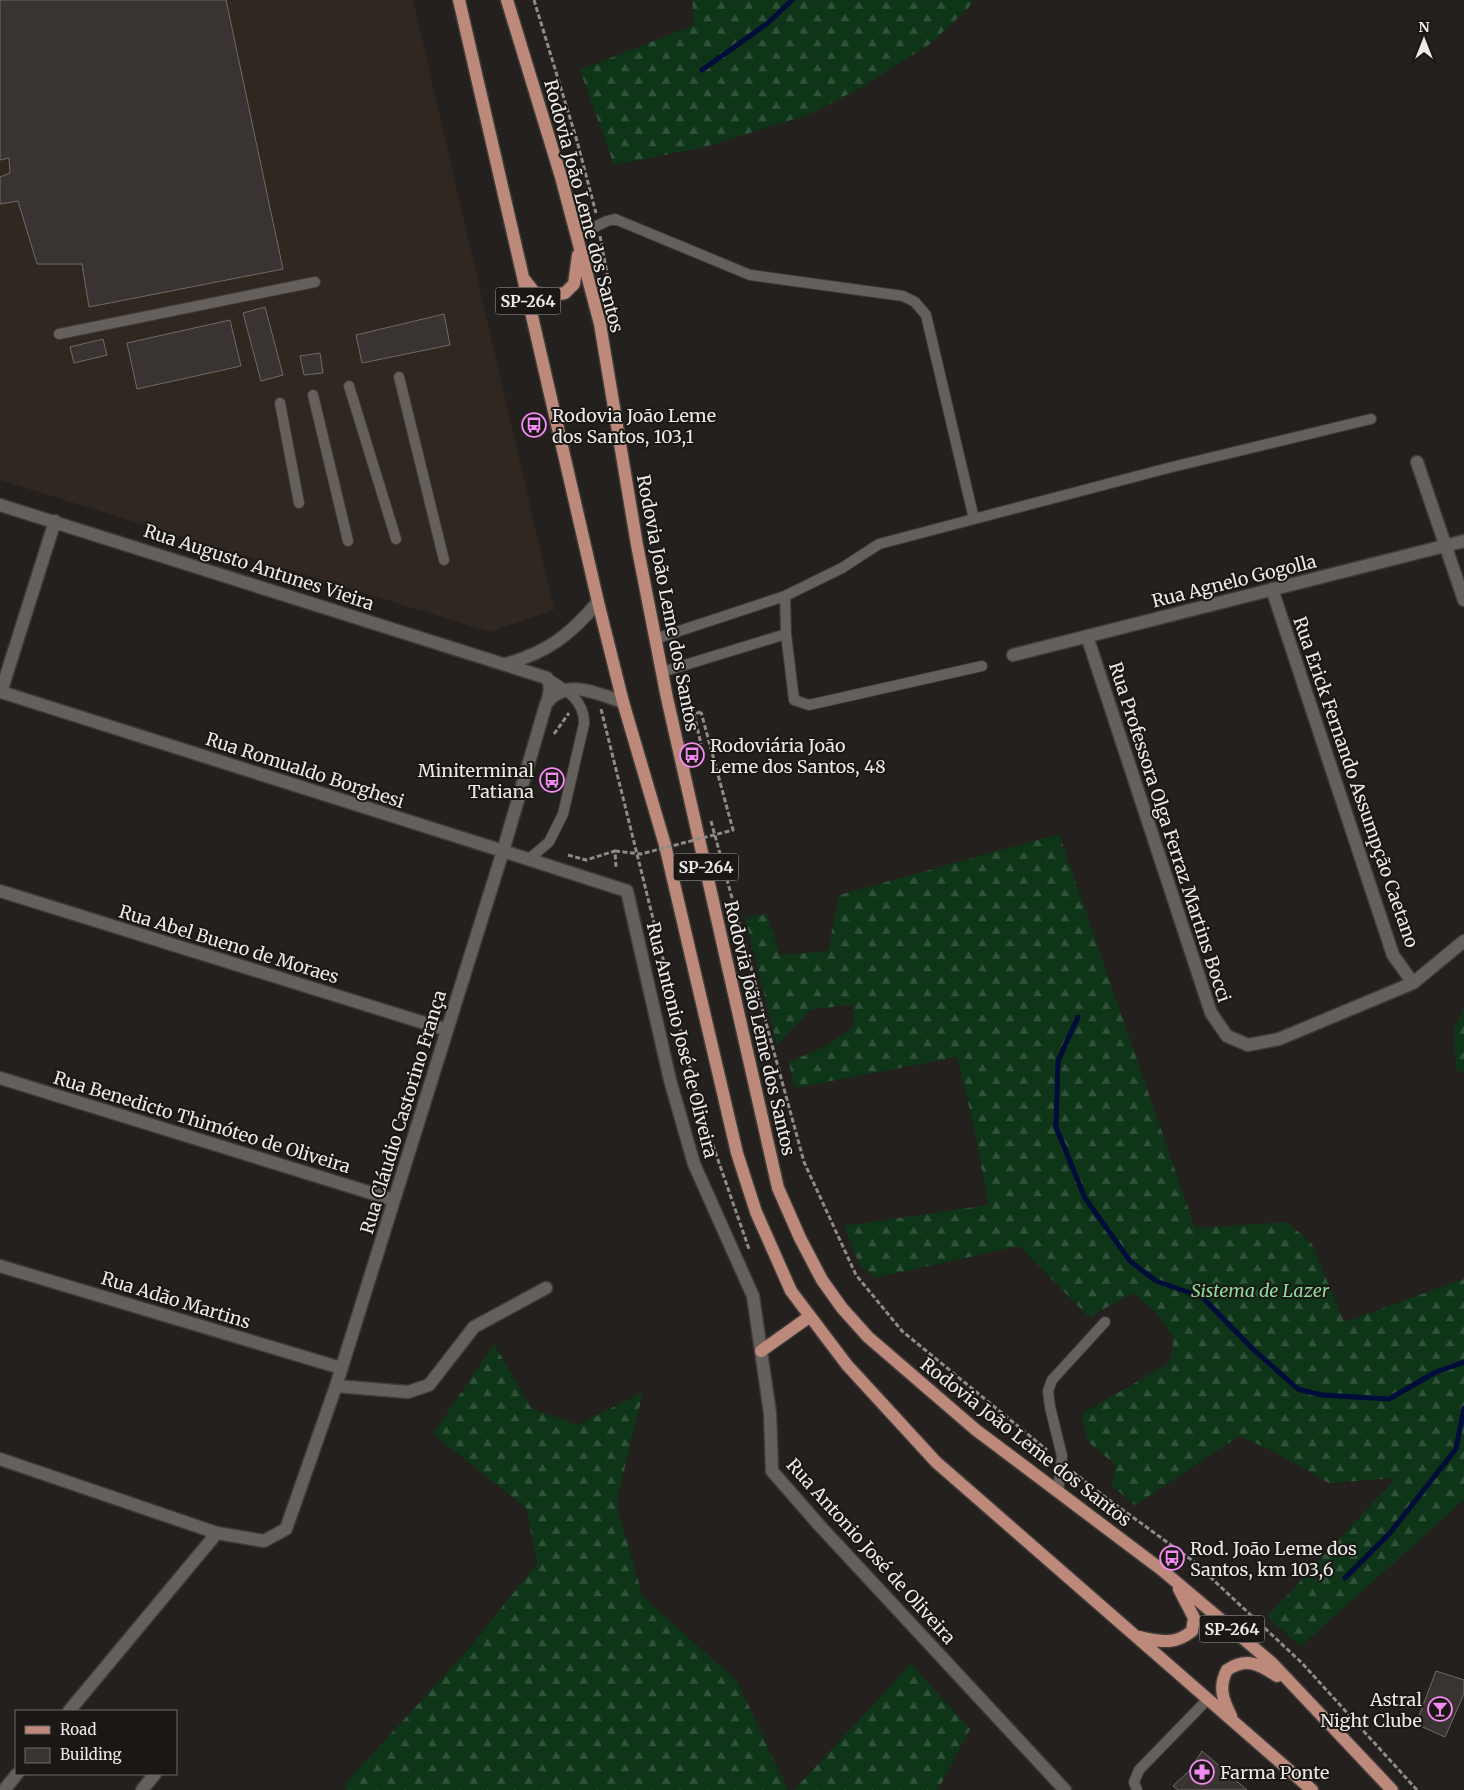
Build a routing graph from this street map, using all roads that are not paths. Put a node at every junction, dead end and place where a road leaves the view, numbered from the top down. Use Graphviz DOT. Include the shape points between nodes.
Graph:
graph roads {
  1 [pos="459,0"];
  2 [pos="507,0"];
  3 [pos="576,236"];
  4 [pos="522,277"];
  5 [pos="315,282"];
  6 [pos="59,334"];
  7 [pos="399,377"];
  8 [pos="349,386"];
  9 [pos="313,395"];
  10 [pos="280,402"];
  11 [pos="1371,419"];
  12 [pos="1417,462"];
  13 [pos="299,503"];
  14 [pos="0,505"];
  15 [pos="974,519"];
  16 [pos="55,521"];
  17 [pos="396,539"];
  18 [pos="348,541"];
  19 [pos="1464,541"];
  20 [pos="1445,545"];
  21 [pos="444,560"];
  22 [pos="1272,589"];
  23 [pos="785,596"];
  24 [pos="1464,600"];
  25 [pos="598,602"];
  26 [pos="786,634"];
  27 [pos="1087,636"];
  28 [pos="655,639"];
  29 [pos="1013,655"];
  30 [pos="506,664"];
  31 [pos="982,666"];
  32 [pos="662,672"];
  33 [pos="547,678"];
  34 [pos="566,690"];
  35 [pos="0,693"];
  36 [pos="623,702"];
  37 [pos="546,704"];
  38 [pos="502,851"];
  39 [pos="529,859"];
  40 [pos="627,890"];
  41 [pos="0,891"];
  42 [pos="1464,941"];
  43 [pos="1413,983"];
  44 [pos="447,1030"];
  45 [pos="0,1078"];
  46 [pos="394,1200"];
  47 [pos="0,1266"];
  48 [pos="546,1288"];
  49 [pos="809,1317"];
  50 [pos="1105,1322"];
  51 [pos="761,1351"];
  52 [pos="341,1368"];
  53 [pos="336,1386"];
  54 [pos="0,1459"];
  55 [pos="1058,1492"];
  56 [pos="216,1533"];
  57 [pos="1171,1577"];
  58 [pos="1139,1638"];
  59 [pos="1290,1684"];
  60 [pos="1208,1699"];
  61 [pos="70,1710"];
  62 [pos="1234,1722"];
  63 [pos="16,1775"];
  64 [pos="154,1775"];
  65 [pos="4,1790"];
  66 [pos="142,1790"];
  67 [pos="1065,1790"];
  68 [pos="1136,1790"];
  69 [pos="1312,1790"];
  70 [pos="1392,1790"];
  1 -- 4 [label="main road, SP-264"];
  2 -- 3 [label="main road, Rodovia João Leme dos Santos / SP-264" via="562,178"];
  3 -- 4 [label="main road" via="577,271 574,284 566,293 548,296 534,292"];
  3 -- 15 [label="lane" via="615,219 750,275 903,296 915,302 926,315"];
  3 -- 28 [label="main road, Rodovia João Leme dos Santos / SP-264" via="600,324"];
  4 -- 25 [label="main road, SP-264"];
  5 -- 6 [label="lane"];
  7 -- 21 [label="lane"];
  8 -- 17 [label="lane"];
  9 -- 18 [label="lane"];
  10 -- 13 [label="lane"];
  11 -- 15 [label="lane"];
  12 -- 20 [label="street"];
  14 -- 16 [label="street, Rua Augusto Antunes Vieira"];
  15 -- 23 [label="lane" via="879,544 842,568"];
  16 -- 30 [label="street, Rua Augusto Antunes Vieira"];
  16 -- 35 [label="street"];
  19 -- 20 [label="street, Rua Agnelo Gogolla"];
  20 -- 22 [label="street, Rua Agnelo Gogolla"];
  20 -- 24 [label="street"];
  22 -- 27 [label="street, Rua Agnelo Gogolla"];
  22 -- 43 [label="street, Rua Erick Fernando Assumpção Caetano" via="1393,955"];
  23 -- 26 [label="lane"];
  23 -- 28 [label="lane"];
  25 -- 30 [label="street" via="560,640 534,656"];
  25 -- 36 [label="main road, SP-264"];
  26 -- 31 [label="lane" via="794,700 799,704"];
  26 -- 32 [label="lane"];
  27 -- 29 [label="street, Rua Agnelo Gogolla"];
  27 -- 43 [label="street, Rua Professora Olga Ferraz Martins Bocci" via="1211,1013 1227,1036 1248,1045 1279,1038"];
  28 -- 32 [label="main road, Rodovia João Leme dos Santos / SP-264"];
  30 -- 33 [label="street, Rua Augusto Antunes Vieira"];
  32 -- 55 [label="main road, Rodovia João Leme dos Santos / SP-264" via="778,1188 800,1238 822,1280 868,1337 976,1430"];
  33 -- 34 [label="lane"];
  33 -- 37 [label="street, Rua Cláudio Castorino França" via="550,690"];
  34 -- 36 [label="street" via="580,688"];
  34 -- 37 [label="street" via="551,697"];
  34 -- 39 [label="lane" via="585,712 584,724 563,814 549,842"];
  35 -- 38 [label="street, Rua Romualdo Borghesi"];
  36 -- 49 [label="main road, SP-264" via="665,845 737,1153 756,1212 791,1291"];
  37 -- 38 [label="street, Rua Cláudio Castorino França"];
  38 -- 39 [label="street, Rua Romualdo Borghesi"];
  38 -- 44 [label="street, Rua Cláudio Castorino França"];
  39 -- 40 [label="street, Rua Romualdo Borghesi"];
  40 -- 51 [label="street, Rua Antonio José de Oliveira" via="670,1080 694,1164 753,1296"];
  41 -- 44 [label="street, Rua Abel Bueno de Moraes"];
  42 -- 43 [label="street"];
  44 -- 46 [label="street, Rua Cláudio Castorino França"];
  45 -- 46 [label="street, Rua Benedicto Thimóteo de Oliveira"];
  46 -- 52 [label="street, Rua Cláudio Castorino França"];
  47 -- 52 [label="street, Rua Adão Martins"];
  48 -- 53 [label="street" via="474,1327 428,1385 408,1392"];
  49 -- 51 [label="main road"];
  49 -- 58 [label="main road, SP-264" via="847,1366 936,1462"];
  50 -- 55 [label="lane" via="1052,1380 1048,1391 1061,1462"];
  51 -- 67 [label="street, Rua Antonio José de Oliveira" via="770,1413 772,1471"];
  52 -- 53 [label="street, Rua Cláudio Castorino França"];
  53 -- 56 [label="street, Rua Cláudio Castorino França" via="286,1529 264,1540"];
  54 -- 56 [label="street"];
  55 -- 57 [label="main road, Rodovia João Leme dos Santos / SP-264"];
  56 -- 61 [label="street"];
  57 -- 58 [label="main road" via="1194,1618 1192,1631 1182,1639 1165,1642"];
  57 -- 59 [label="main road, Rodovia João Leme dos Santos / SP-264" via="1272,1663"];
  58 -- 60 [label="main road, SP-264"];
  59 -- 62 [label="main road" via="1257,1664 1242,1662 1228,1670 1221,1688"];
  59 -- 70 [label="main road, Rodovia João Leme dos Santos / SP-264"];
  60 -- 62 [label="main road, SP-264"];
  60 -- 68 [label="lane" via="1139,1770 1134,1782"];
  62 -- 69 [label="main road, SP-264"];
  63 -- 65 [label="street"];
  64 -- 66 [label="street"];
}
